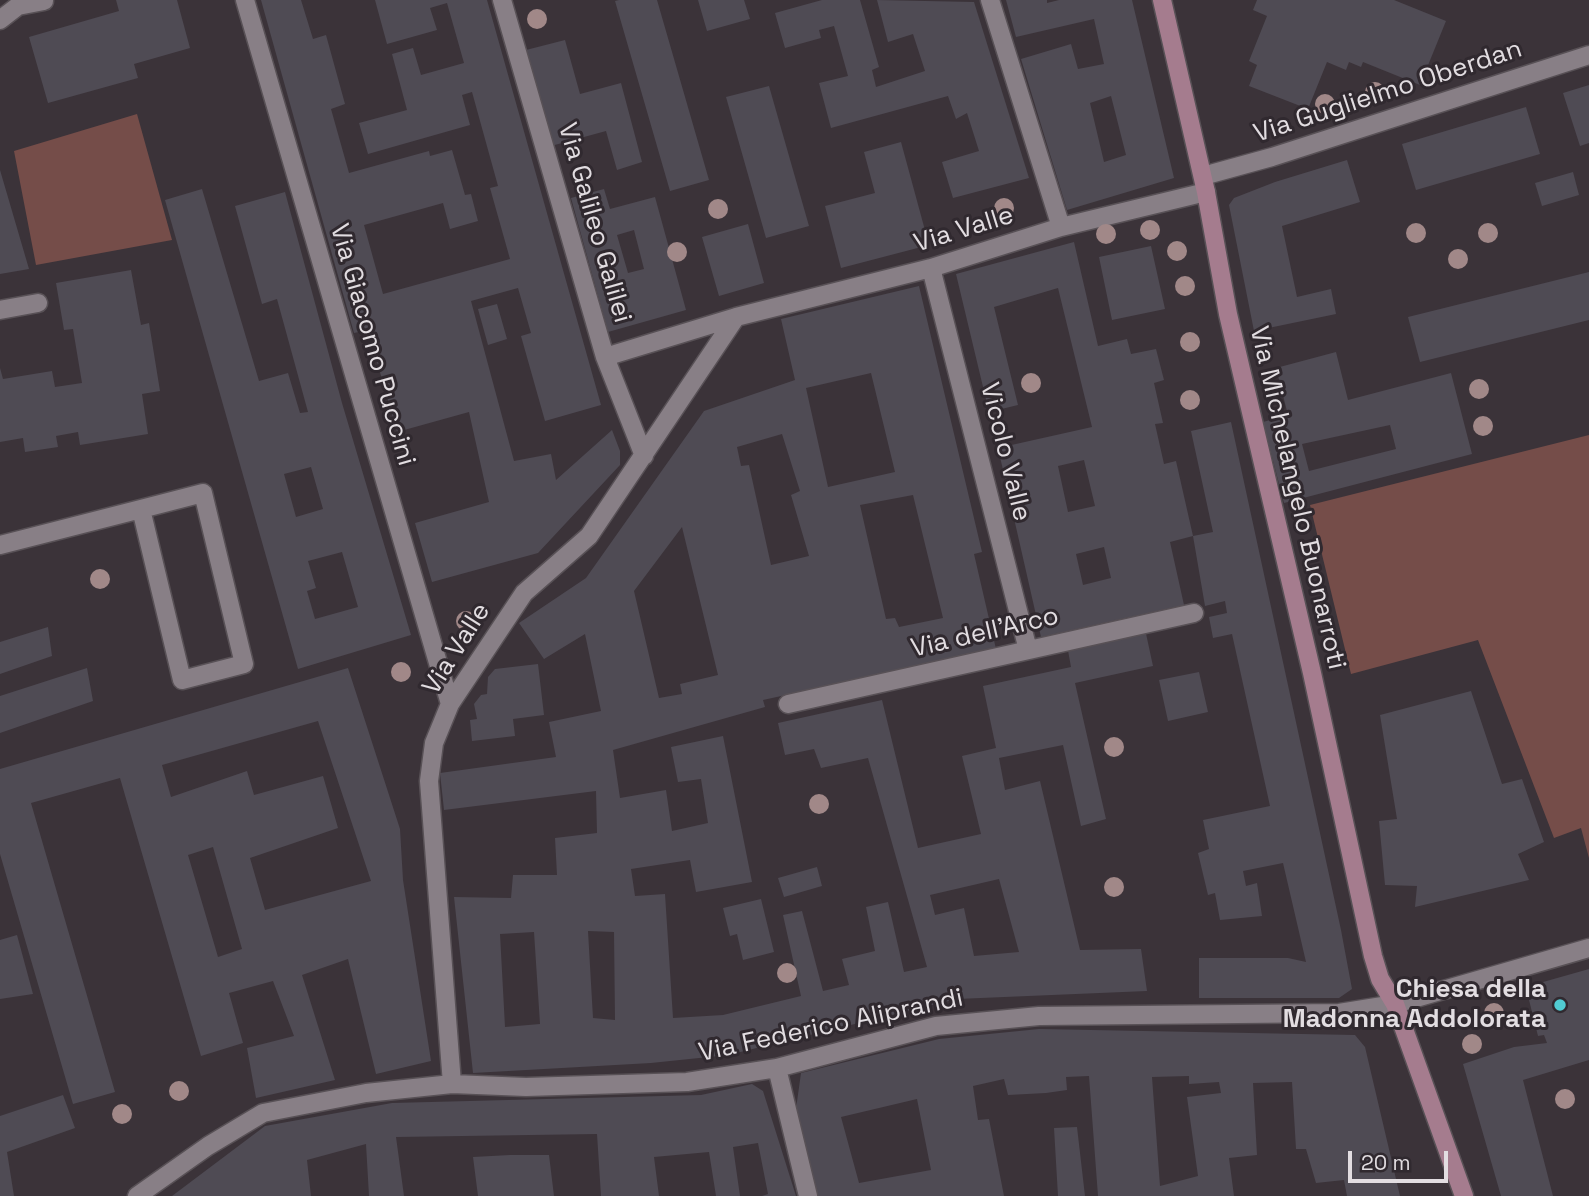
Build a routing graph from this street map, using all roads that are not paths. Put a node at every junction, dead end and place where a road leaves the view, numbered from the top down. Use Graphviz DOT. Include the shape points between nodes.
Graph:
graph roads {
  1 [pos="245,0"];
  2 [pos="502,0"];
  3 [pos="990,0"];
  4 [pos="1163,0"];
  5 [pos="44,1"];
  6 [pos="0,20"];
  7 [pos="1589,55"];
  8 [pos="1205,184"];
  9 [pos="1061,228"];
  10 [pos="931,268"];
  11 [pos="38,303"];
  12 [pos="0,310"];
  13 [pos="736,317"];
  14 [pos="605,357"];
  15 [pos="644,456"];
  16 [pos="141,509"];
  17 [pos="0,545"];
  18 [pos="1194,612"];
  19 [pos="1028,650"];
  20 [pos="450,704"];
  21 [pos="788,704"];
  22 [pos="1589,948"];
  23 [pos="1395,1004"];
  24 [pos="777,1068"];
  25 [pos="452,1084"];
  26 [pos="137,1196"];
  27 [pos="808,1196"];
  28 [pos="1464,1196"];
  1 -- 20 [label="street, Via Giacomo Puccini"];
  2 -- 14 [label="street, Via Galileo Galilei"];
  3 -- 9 [label="street"];
  4 -- 8 [label="street, Via Michelangelo Buonarroti"];
  5 -- 6 [label="street" via="18,6"];
  7 -- 8 [label="street, Via Guglielmo Oberdan" via="1272,157"];
  8 -- 9 [label="street, Via Valle"];
  8 -- 23 [label="street, Via Michelangelo Buonarroti" via="1227,314 1373,956"];
  9 -- 10 [label="street, Via Valle"];
  10 -- 13 [label="street, Via Valle"];
  10 -- 19 [label="street, Vicolo Valle"];
  11 -- 12 [label="street"];
  13 -- 14 [label="street, Via Valle"];
  13 -- 15 [label="street, Via Valle"];
  14 -- 15 [label="street, Via Galileo Galilei"];
  15 -- 20 [label="street, Via Valle" via="589,536 524,593"];
  16 -- 16 [label="street" via="203,493 244,664 182,680"];
  16 -- 17 [label="street"];
  18 -- 19 [label="street, Via dell'Arco"];
  19 -- 21 [label="street, Via dell'Arco"];
  20 -- 25 [label="street, Via Valle" via="434,743 429,781"];
  22 -- 23 [label="street, Via Federico Aliprandi"];
  23 -- 24 [label="street, Via Federico Aliprandi" via="1339,1013 1039,1016 936,1026"];
  23 -- 28 [label="street, Via Michelangelo Buonarroti"];
  24 -- 25 [label="street, Via Federico Aliprandi" via="687,1082 526,1087"];
  24 -- 27 [label="street"];
  25 -- 26 [label="street, Via Federico Aliprandi" via="366,1093 263,1113"];
}
